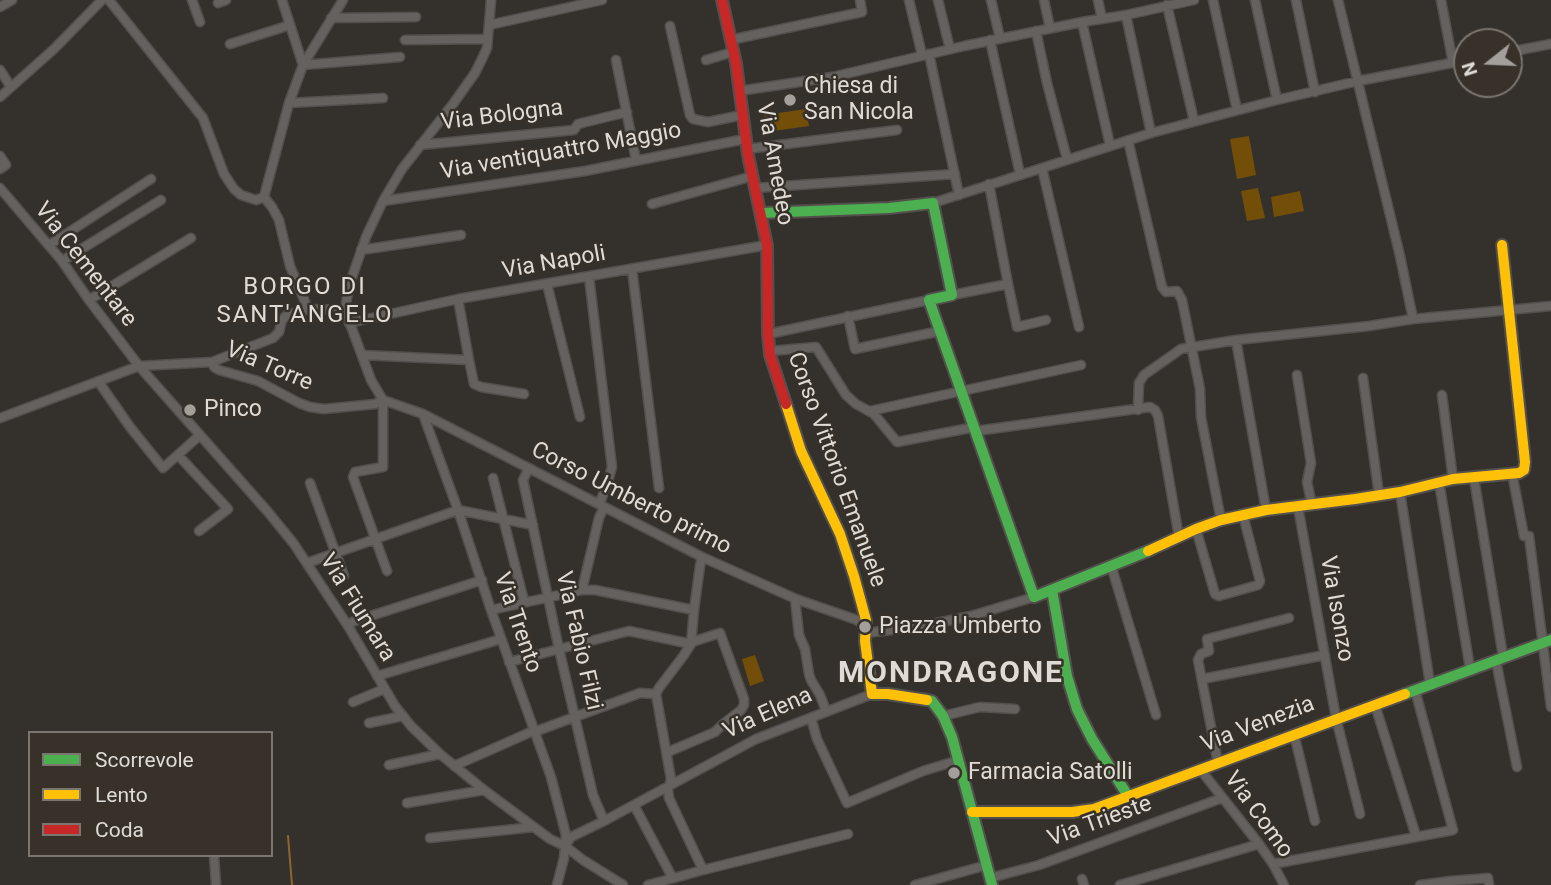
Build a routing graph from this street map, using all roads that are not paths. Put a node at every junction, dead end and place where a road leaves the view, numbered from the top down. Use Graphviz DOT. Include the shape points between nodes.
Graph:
graph roads {
  1 [pos="12,0"];
  2 [pos="102,0"];
  3 [pos="109,0"];
  4 [pos="192,0"];
  5 [pos="282,0"];
  6 [pos="343,0"];
  7 [pos="491,0"];
  8 [pos="602,0"];
  9 [pos="722,0"];
  10 [pos="860,0"];
  11 [pos="909,0"];
  12 [pos="938,0"];
  13 [pos="991,0"];
  14 [pos="1044,0"];
  15 [pos="1098,0"];
  16 [pos="1194,0"];
  17 [pos="1213,0"];
  18 [pos="1255,0"];
  19 [pos="1296,0"];
  20 [pos="1338,0"];
  21 [pos="1441,0"];
  22 [pos="1163,4"];
  23 [pos="0,7"];
  24 [pos="1126,15"];
  25 [pos="416,17"];
  26 [pos="331,18"];
  27 [pos="1102,19"];
  28 [pos="200,22"];
  29 [pos="1082,22"];
  30 [pos="290,25"];
  31 [pos="489,25"];
  32 [pos="670,26"];
  33 [pos="1050,28"];
  34 [pos="1036,31"];
  35 [pos="1000,38"];
  36 [pos="487,39"];
  37 [pos="405,40"];
  38 [pos="730,40"];
  39 [pos="990,40"];
  40 [pos="229,44"];
  41 [pos="1551,44"];
  42 [pos="950,49"];
  43 [pos="1523,49"];
  44 [pos="733,52"];
  45 [pos="925,55"];
  46 [pos="400,57"];
  47 [pos="616,60"];
  48 [pos="706,60"];
  49 [pos="1452,63"];
  50 [pos="303,65"];
  51 [pos="0,69"];
  52 [pos="1358,81"];
  53 [pos="11,88"];
  54 [pos="739,91"];
  55 [pos="1315,92"];
  56 [pos="0,97"];
  57 [pos="383,98"];
  58 [pos="1277,100"];
  59 [pos="289,103"];
  60 [pos="1237,110"];
  61 [pos="627,112"];
  62 [pos="742,115"];
  63 [pos="1195,121"];
  64 [pos="897,130"];
  65 [pos="1151,133"];
  66 [pos="1128,140"];
  67 [pos="746,144"];
  68 [pos="420,145"];
  69 [pos="1110,145"];
  70 [pos="0,156"];
  71 [pos="1067,159"];
  72 [pos="636,160"];
  73 [pos="1042,168"];
  74 [pos="0,169"];
  75 [pos="955,174"];
  76 [pos="1020,174"];
  77 [pos="151,179"];
  78 [pos="754,182"];
  79 [pos="989,184"];
  80 [pos="0,188"];
  81 [pos="959,195"];
  82 [pos="264,197"];
  83 [pos="4,200"];
  84 [pos="161,200"];
  85 [pos="383,201"];
  86 [pos="933,203"];
  87 [pos="652,204"];
  88 [pos="761,212"];
  89 [pos="461,235"];
  90 [pos="191,238"];
  91 [pos="49,245"];
  92 [pos="767,245"];
  93 [pos="1502,245"];
  94 [pos="361,250"];
  95 [pos="62,261"];
  96 [pos="632,269"];
  97 [pos="589,277"];
  98 [pos="547,284"];
  99 [pos="1008,284"];
  100 [pos="952,295"];
  101 [pos="458,299"];
  102 [pos="89,300"];
  103 [pos="929,300"];
  104 [pos="1551,306"];
  105 [pos="308,309"];
  106 [pos="345,310"];
  107 [pos="1509,310"];
  108 [pos="848,316"];
  109 [pos="1413,319"];
  110 [pos="1046,320"];
  111 [pos="349,323"];
  112 [pos="1079,327"];
  113 [pos="940,331"];
  114 [pos="768,334"];
  115 [pos="1236,340"];
  116 [pos="1191,346"];
  117 [pos="770,351"];
  118 [pos="362,355"];
  119 [pos="469,360"];
  120 [pos="212,362"];
  121 [pos="1082,365"];
  122 [pos="139,366"];
  123 [pos="1297,375"];
  124 [pos="1363,378"];
  125 [pos="97,381"];
  126 [pos="962,391"];
  127 [pos="524,394"];
  128 [pos="1442,395"];
  129 [pos="383,400"];
  130 [pos="1138,410"];
  131 [pos="870,411"];
  132 [pos="423,414"];
  133 [pos="580,417"];
  134 [pos="0,418"];
  135 [pos="976,429"];
  136 [pos="200,435"];
  137 [pos="178,455"];
  138 [pos="529,468"];
  139 [pos="1512,473"];
  140 [pos="493,478"];
  141 [pos="1474,478"];
  142 [pos="1453,479"];
  143 [pos="1439,482"];
  144 [pos="310,483"];
  145 [pos="659,488"];
  146 [pos="1400,492"];
  147 [pos="1379,495"];
  148 [pos="601,505"];
  149 [pos="1312,505"];
  150 [pos="1298,507"];
  151 [pos="458,510"];
  152 [pos="1266,510"];
  153 [pos="1243,515"];
  154 [pos="503,519"];
  155 [pos="1221,520"];
  156 [pos="533,525"];
  157 [pos="1196,529"];
  158 [pos="199,531"];
  159 [pos="1179,537"];
  160 [pos="375,538"];
  161 [pos="336,552"];
  162 [pos="702,557"];
  163 [pos="307,563"];
  164 [pos="1111,565"];
  165 [pos="387,571"];
  166 [pos="344,576"];
  167 [pos="482,580"];
  168 [pos="582,590"];
  169 [pos="1052,590"];
  170 [pos="548,597"];
  171 [pos="1034,597"];
  172 [pos="795,599"];
  173 [pos="524,601"];
  174 [pos="491,610"];
  175 [pos="694,610"];
  176 [pos="1289,618"];
  177 [pos="348,626"];
  178 [pos="865,630"];
  179 [pos="501,639"];
  180 [pos="1547,641"];
  181 [pos="691,643"];
  182 [pos="558,649"];
  183 [pos="1325,655"];
  184 [pos="1500,658"];
  185 [pos="509,662"];
  186 [pos="1470,668"];
  187 [pos="377,676"];
  188 [pos="1202,679"];
  189 [pos="1430,684"];
  190 [pos="384,690"];
  191 [pos="1415,690"];
  192 [pos="656,694"];
  193 [pos="872,694"];
  194 [pos="353,702"];
  195 [pos="1375,705"];
  196 [pos="1551,707"];
  197 [pos="1015,709"];
  198 [pos="826,712"];
  199 [pos="1156,715"];
  200 [pos="403,716"];
  201 [pos="943,716"];
  202 [pos="576,717"];
  203 [pos="811,718"];
  204 [pos="1336,718"];
  205 [pos="369,723"];
  206 [pos="534,731"];
  207 [pos="1294,734"];
  208 [pos="667,752"];
  209 [pos="440,754"];
  210 [pos="959,760"];
  211 [pos="1218,763"];
  212 [pos="389,765"];
  213 [pos="454,766"];
  214 [pos="1517,767"];
  215 [pos="1200,769"];
  216 [pos="670,785"];
  217 [pos="484,790"];
  218 [pos="1129,796"];
  219 [pos="1222,798"];
  220 [pos="407,803"];
  221 [pos="634,805"];
  222 [pos="972,812"];
  223 [pos="1360,814"];
  224 [pos="604,821"];
  225 [pos="1315,821"];
  226 [pos="534,827"];
  227 [pos="848,834"];
  228 [pos="1416,836"];
  229 [pos="430,838"];
  230 [pos="1259,844"];
  231 [pos="565,846"];
  232 [pos="214,857"];
  233 [pos="1273,864"];
  234 [pos="987,865"];
  235 [pos="703,870"];
  236 [pos="672,877"];
  237 [pos="991,881"];
  238 [pos="1283,884"];
  239 [pos="216,885"];
  240 [pos="557,885"];
  241 [pos="622,885"];
  242 [pos="648,885"];
  243 [pos="915,885"];
  244 [pos="1120,885"];
  245 [pos="1272,885"];
  246 [pos="1420,885"];
  247 [pos="1489,885"];
  1 -- 23 [label="street"];
  2 -- 53 [label="street"];
  3 -- 82 [label="street" via="203,118 234,189 256,200"];
  4 -- 28 [label="street"];
  5 -- 30 [label="street"];
  6 -- 26 [label="street"];
  7 -- 31 [label="street"];
  8 -- 31 [label="street"];
  9 -- 38 [label="street, Via Amedeo"];
  10 -- 38 [label="street" via="862,12"];
  11 -- 45 [label="street"];
  12 -- 42 [label="street"];
  13 -- 35 [label="street"];
  14 -- 33 [label="street"];
  15 -- 27 [label="street"];
  16 -- 22 [label="street"];
  17 -- 60 [label="street"];
  18 -- 58 [label="street"];
  19 -- 55 [label="street"];
  20 -- 52 [label="street"];
  21 -- 49 [label="street"];
  22 -- 24 [label="street"];
  22 -- 63 [label="street"];
  24 -- 27 [label="street"];
  24 -- 65 [label="street"];
  25 -- 26 [label="street"];
  26 -- 50 [label="street"];
  27 -- 29 [label="street"];
  29 -- 33 [label="street"];
  29 -- 69 [label="street"];
  30 -- 40 [label="street"];
  30 -- 50 [label="street"];
  31 -- 36 [label="street"];
  32 -- 62 [label="street" via="693,119 708,122"];
  33 -- 34 [label="street"];
  34 -- 35 [label="street"];
  34 -- 71 [label="street"];
  35 -- 39 [label="street"];
  36 -- 37 [label="street"];
  36 -- 68 [label="street" via="475,73"];
  38 -- 44 [label="street, Via Amedeo"];
  39 -- 42 [label="street"];
  39 -- 76 [label="street"];
  41 -- 43 [label="street"];
  42 -- 45 [label="street"];
  44 -- 48 [label="street"];
  44 -- 54 [label="street, Via Amedeo"];
  45 -- 54 [label="street" via="832,77"];
  45 -- 75 [label="street"];
  46 -- 50 [label="street"];
  47 -- 61 [label="street"];
  49 -- 52 [label="street"];
  50 -- 59 [label="street"];
  51 -- 53 [label="street"];
  52 -- 55 [label="street"];
  52 -- 109 [label="street"];
  53 -- 56 [label="street"];
  54 -- 62 [label="street, Via Amedeo"];
  55 -- 58 [label="street"];
  57 -- 59 [label="street"];
  58 -- 60 [label="street"];
  59 -- 82 [label="street"];
  60 -- 63 [label="street"];
  61 -- 68 [label="street, Via Bologna" via="567,131"];
  61 -- 72 [label="street"];
  62 -- 67 [label="street, Via Amedeo"];
  63 -- 65 [label="street"];
  64 -- 67 [label="street, Via ventiquattro Maggio"];
  65 -- 66 [label="street"];
  66 -- 69 [label="street"];
  66 -- 116 [label="street" via="1162,287 1180,295"];
  67 -- 72 [label="street, Via ventiquattro Maggio"];
  67 -- 78 [label="street, Via Amedeo"];
  68 -- 85 [label="street"];
  69 -- 71 [label="street"];
  70 -- 74 [label="street" via="6,166"];
  71 -- 73 [label="street"];
  72 -- 85 [label="street, Via ventiquattro Maggio"];
  73 -- 76 [label="street"];
  73 -- 112 [label="street"];
  75 -- 78 [label="street"];
  75 -- 81 [label="street"];
  76 -- 79 [label="street"];
  77 -- 91 [label="street"];
  78 -- 87 [label="street"];
  78 -- 88 [label="street, Via Amedeo"];
  79 -- 81 [label="street"];
  79 -- 99 [label="street"];
  80 -- 83 [label="street, Via Cementare"];
  81 -- 86 [label="street"];
  82 -- 105 [label="street" via="279,220 290,267"];
  83 -- 91 [label="street, Via Cementare"];
  84 -- 95 [label="street"];
  85 -- 94 [label="street"];
  86 -- 88 [label="street"];
  86 -- 100 [label="street"];
  88 -- 92 [label="street, Via Amedeo"];
  89 -- 94 [label="street"];
  90 -- 102 [label="street"];
  91 -- 95 [label="street, Via Cementare"];
  92 -- 96 [label="street, Via Napoli"];
  92 -- 114 [label="street, Corso Vittorio Emanuele"];
  93 -- 107 [label="street"];
  94 -- 106 [label="street"];
  95 -- 102 [label="street, Via Cementare"];
  96 -- 97 [label="street, Via Napoli"];
  96 -- 145 [label="street"];
  97 -- 98 [label="street, Via Napoli"];
  97 -- 148 [label="street" via="612,467"];
  98 -- 101 [label="street, Via Napoli"];
  98 -- 133 [label="street"];
  99 -- 100 [label="street"];
  99 -- 110 [label="street" via="1017,327"];
  100 -- 103 [label="street"];
  101 -- 111 [label="street, Via Napoli"];
  101 -- 119 [label="street"];
  102 -- 122 [label="street, Via Cementare"];
  103 -- 108 [label="street"];
  103 -- 113 [label="street"];
  104 -- 107 [label="street"];
  105 -- 106 [label="street"];
  105 -- 120 [label="street" via="284,317 273,338"];
  106 -- 111 [label="street"];
  107 -- 109 [label="street"];
  107 -- 139 [label="street" via="1525,461 1524,470"];
  108 -- 113 [label="street" via="855,349"];
  108 -- 114 [label="street"];
  109 -- 115 [label="street"];
  111 -- 118 [label="street"];
  113 -- 126 [label="street"];
  114 -- 117 [label="street, Corso Vittorio Emanuele"];
  115 -- 116 [label="street"];
  115 -- 152 [label="street"];
  116 -- 130 [label="street" via="1144,375 1139,383"];
  116 -- 155 [label="street"];
  117 -- 131 [label="street" via="816,347 846,395"];
  117 -- 178 [label="street, Corso Vittorio Emanuele" via="801,451 846,551 863,605"];
  118 -- 119 [label="street"];
  118 -- 129 [label="street"];
  119 -- 127 [label="street" via="474,384"];
  120 -- 122 [label="street, Via Torre"];
  120 -- 129 [label="street, Via Torre" via="219,370 258,381 310,407"];
  121 -- 126 [label="street"];
  122 -- 125 [label="street, Via Torre"];
  122 -- 136 [label="street, Via Fiumara"];
  123 -- 149 [label="street" via="1311,463 1307,482"];
  124 -- 147 [label="street"];
  125 -- 134 [label="street, Via Torre"];
  125 -- 137 [label="street" via="163,468"];
  126 -- 131 [label="street"];
  126 -- 135 [label="street"];
  128 -- 142 [label="street"];
  129 -- 132 [label="street, Corso Umberto primo"];
  129 -- 160 [label="street" via="383,467 352,474"];
  130 -- 135 [label="street"];
  130 -- 159 [label="street" via="1150,407 1158,416"];
  131 -- 135 [label="street" via="897,442"];
  132 -- 138 [label="street, Corso Umberto primo"];
  132 -- 151 [label="street, Via Trento"];
  135 -- 171 [label="street"];
  136 -- 137 [label="street"];
  136 -- 163 [label="street, Via Fiumara"];
  137 -- 158 [label="street" via="228,509"];
  138 -- 148 [label="street, Corso Umberto primo"];
  138 -- 156 [label="street, Via Fabio Filzi" via="523,481"];
  139 -- 141 [label="street"];
  139 -- 180 [label="street" via="1524,536 1530,536"];
  140 -- 154 [label="street"];
  141 -- 142 [label="street"];
  141 -- 184 [label="street"];
  142 -- 143 [label="street"];
  143 -- 146 [label="street"];
  143 -- 186 [label="street"];
  144 -- 161 [label="street"];
  146 -- 147 [label="street"];
  146 -- 189 [label="street"];
  147 -- 149 [label="street"];
  148 -- 162 [label="street, Corso Umberto primo"];
  148 -- 168 [label="street"];
  149 -- 150 [label="street"];
  150 -- 152 [label="street"];
  150 -- 183 [label="street, Via Isonzo"];
  151 -- 154 [label="street"];
  151 -- 160 [label="street"];
  151 -- 167 [label="street, Via Trento"];
  152 -- 153 [label="street"];
  153 -- 155 [label="street"];
  153 -- 157 [label="street" via="1260,581 1219,596"];
  154 -- 156 [label="street"];
  154 -- 173 [label="street"];
  155 -- 157 [label="street"];
  156 -- 170 [label="street, Via Fabio Filzi"];
  157 -- 159 [label="street"];
  159 -- 164 [label="street"];
  160 -- 161 [label="street"];
  160 -- 165 [label="street"];
  161 -- 163 [label="street"];
  161 -- 166 [label="street"];
  162 -- 172 [label="street, Corso Umberto primo"];
  162 -- 175 [label="street"];
  163 -- 177 [label="street, Via Fiumara"];
  164 -- 169 [label="street"];
  164 -- 199 [label="street"];
  167 -- 174 [label="street, Via Trento"];
  167 -- 177 [label="street"];
  168 -- 170 [label="street"];
  168 -- 175 [label="street"];
  169 -- 171 [label="street"];
  169 -- 218 [label="street" via="1077,709"];
  170 -- 173 [label="street"];
  170 -- 182 [label="street, Via Fabio Filzi"];
  171 -- 178 [label="street" via="917,627"];
  172 -- 178 [label="street, Corso Umberto primo" via="856,620"];
  172 -- 198 [label="street" via="809,674"];
  173 -- 174 [label="street"];
  174 -- 179 [label="street, Via Trento"];
  175 -- 181 [label="street"];
  176 -- 188 [label="street" via="1207,639 1209,651 1198,660"];
  177 -- 187 [label="street, Via Fiumara"];
  178 -- 193 [label="street, Corso Vittorio Emanuele"];
  179 -- 185 [label="street, Via Trento"];
  179 -- 187 [label="street"];
  180 -- 184 [label="street, Via Venezia"];
  180 -- 196 [label="street"];
  181 -- 182 [label="street" via="629,631"];
  181 -- 192 [label="street"];
  181 -- 208 [label="street" via="720,633 744,705 715,732"];
  182 -- 185 [label="street"];
  182 -- 202 [label="street, Via Fabio Filzi"];
  183 -- 188 [label="street"];
  183 -- 204 [label="street, Via Isonzo"];
  184 -- 186 [label="street, Via Venezia"];
  184 -- 214 [label="street"];
  185 -- 206 [label="street, Via Trento"];
  186 -- 189 [label="street, Via Venezia"];
  187 -- 190 [label="street, Via Fiumara"];
  188 -- 211 [label="street"];
  189 -- 191 [label="street, Via Venezia"];
  190 -- 194 [label="street"];
  190 -- 200 [label="street, Via Fiumara"];
  191 -- 195 [label="street, Via Venezia"];
  191 -- 228 [label="street" via="1453,830"];
  192 -- 202 [label="street" via="640,693"];
  192 -- 208 [label="street"];
  193 -- 198 [label="street, Via Elena"];
  193 -- 201 [label="street, Via Elena" via="932,701"];
  195 -- 204 [label="street, Via Venezia"];
  195 -- 228 [label="street"];
  197 -- 201 [label="street" via="980,707"];
  198 -- 203 [label="street, Via Elena"];
  200 -- 205 [label="street"];
  200 -- 209 [label="street, Via Fiumara"];
  201 -- 210 [label="street"];
  202 -- 206 [label="street"];
  202 -- 224 [label="street, Via Fabio Filzi" via="593,795"];
  203 -- 210 [label="street" via="847,803"];
  203 -- 216 [label="street, Via Elena" via="756,739"];
  204 -- 207 [label="street, Via Venezia"];
  204 -- 223 [label="street, Via Isonzo"];
  206 -- 213 [label="street"];
  206 -- 231 [label="street, Via Trento" via="551,777"];
  207 -- 211 [label="street, Via Venezia"];
  207 -- 225 [label="street"];
  208 -- 216 [label="street"];
  209 -- 212 [label="street"];
  209 -- 213 [label="street, Via Fiumara"];
  210 -- 222 [label="street"];
  211 -- 215 [label="street, Via Venezia"];
  213 -- 217 [label="street, Via Fiumara"];
  215 -- 218 [label="street, Via Venezia"];
  215 -- 219 [label="street, Via Como"];
  216 -- 221 [label="street, Via Elena"];
  216 -- 235 [label="street" via="669,797"];
  217 -- 220 [label="street"];
  217 -- 226 [label="street, Via Fiumara"];
  218 -- 222 [label="street, Via Venezia" via="1072,812"];
  219 -- 230 [label="street, Via Como"];
  219 -- 237 [label="street, Via Trieste"];
  221 -- 224 [label="street, Via Elena"];
  221 -- 236 [label="street"];
  222 -- 234 [label="street"];
  224 -- 231 [label="street, Via Elena" via="570,837"];
  226 -- 229 [label="street"];
  226 -- 231 [label="street, Via Fiumara"];
  227 -- 235 [label="street"];
  228 -- 233 [label="street"];
  230 -- 233 [label="street, Via Como"];
  230 -- 244 [label="street"];
  231 -- 240 [label="street, Via Trento"];
  231 -- 241 [label="street, Via Fiumara"];
  232 -- 239 [label="street"];
  233 -- 238 [label="street, Via Como"];
  234 -- 237 [label="street"];
  234 -- 243 [label="street"];
  235 -- 236 [label="street"];
  236 -- 242 [label="street"];
  238 -- 245 [label="street"];
  246 -- 247 [label="street" via="1488,878"];
}
